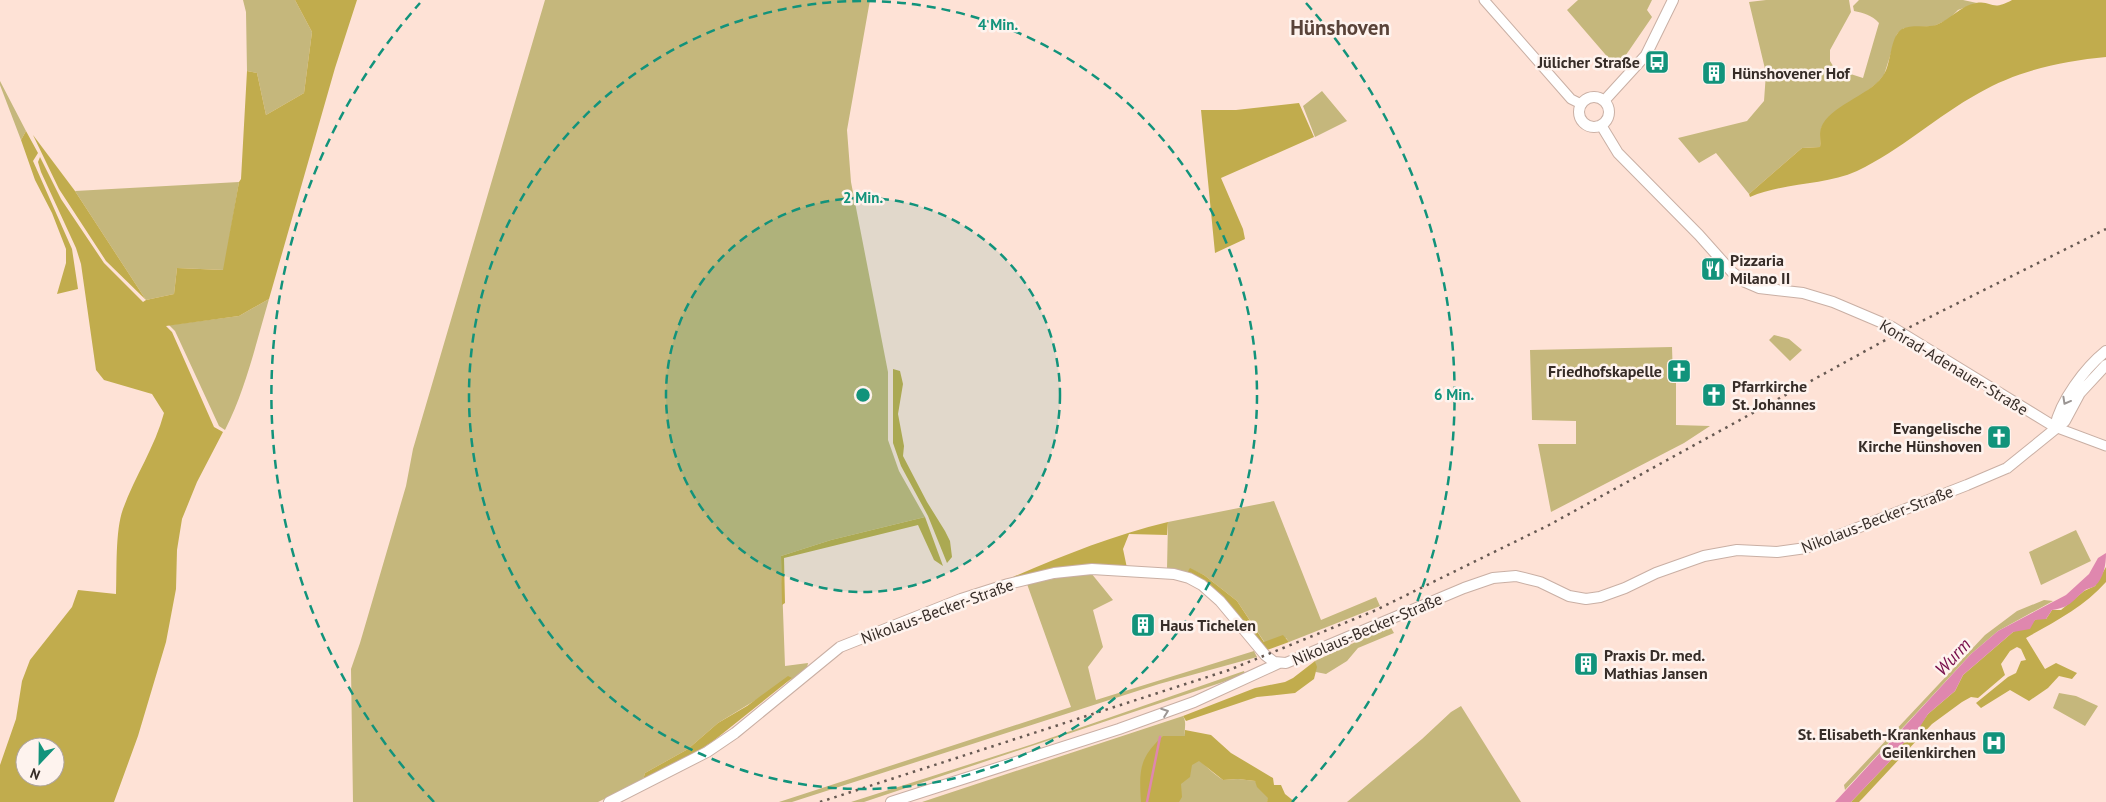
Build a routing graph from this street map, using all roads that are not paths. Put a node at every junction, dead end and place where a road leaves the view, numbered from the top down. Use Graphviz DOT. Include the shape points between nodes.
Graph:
graph roads {
  1 [pos="1484,0"];
  2 [pos="1673,0"];
  3 [pos="1604,101"];
  4 [pos="1582,104"];
  5 [pos="1601,126"];
  6 [pos="2106,351"];
  7 [pos="2106,365"];
  8 [pos="2055,427"];
  9 [pos="2106,446"];
  10 [pos="1279,663"];
  11 [pos="609,802"];
  12 [pos="891,802"];
  1 -- 4 [label="street" via="1571,98"];
  2 -- 3 [label="main road" via="1646,55"];
  3 -- 4 [label="main road" via="1593,97"];
  3 -- 5 [label="main road" via="1609,114"];
  4 -- 5 [label="main road" via="1579,115 1583,123"];
  5 -- 8 [label="main road, Konrad-Adenauer-Straße" via="1618,153 1744,282 1759,288 1803,293 1833,302 1892,327"];
  6 -- 8 [label="main road, one-way" via="2073,389 2057,416"];
  7 -- 8 [label="main road, Nikolaus-Becker-Straße" via="2080,393 2065,421"];
  8 -- 9 [label="street, Konrad-Adenauer-Straße"];
  8 -- 10 [label="main road, Nikolaus-Becker-Straße" via="2001,471 1806,548 1777,552 1737,550 1704,556 1625,588 1586,599 1569,596 1528,578 1493,578 1286,663"];
  10 -- 11 [label="main road, Nikolaus-Becker-Straße" via="1265,655 1212,593 1190,578 1174,574 1092,569 1054,573 961,599 840,647 708,752"];
  12 -- 10 [label="main road, one-way" via="1119,729 1194,702"];
}
